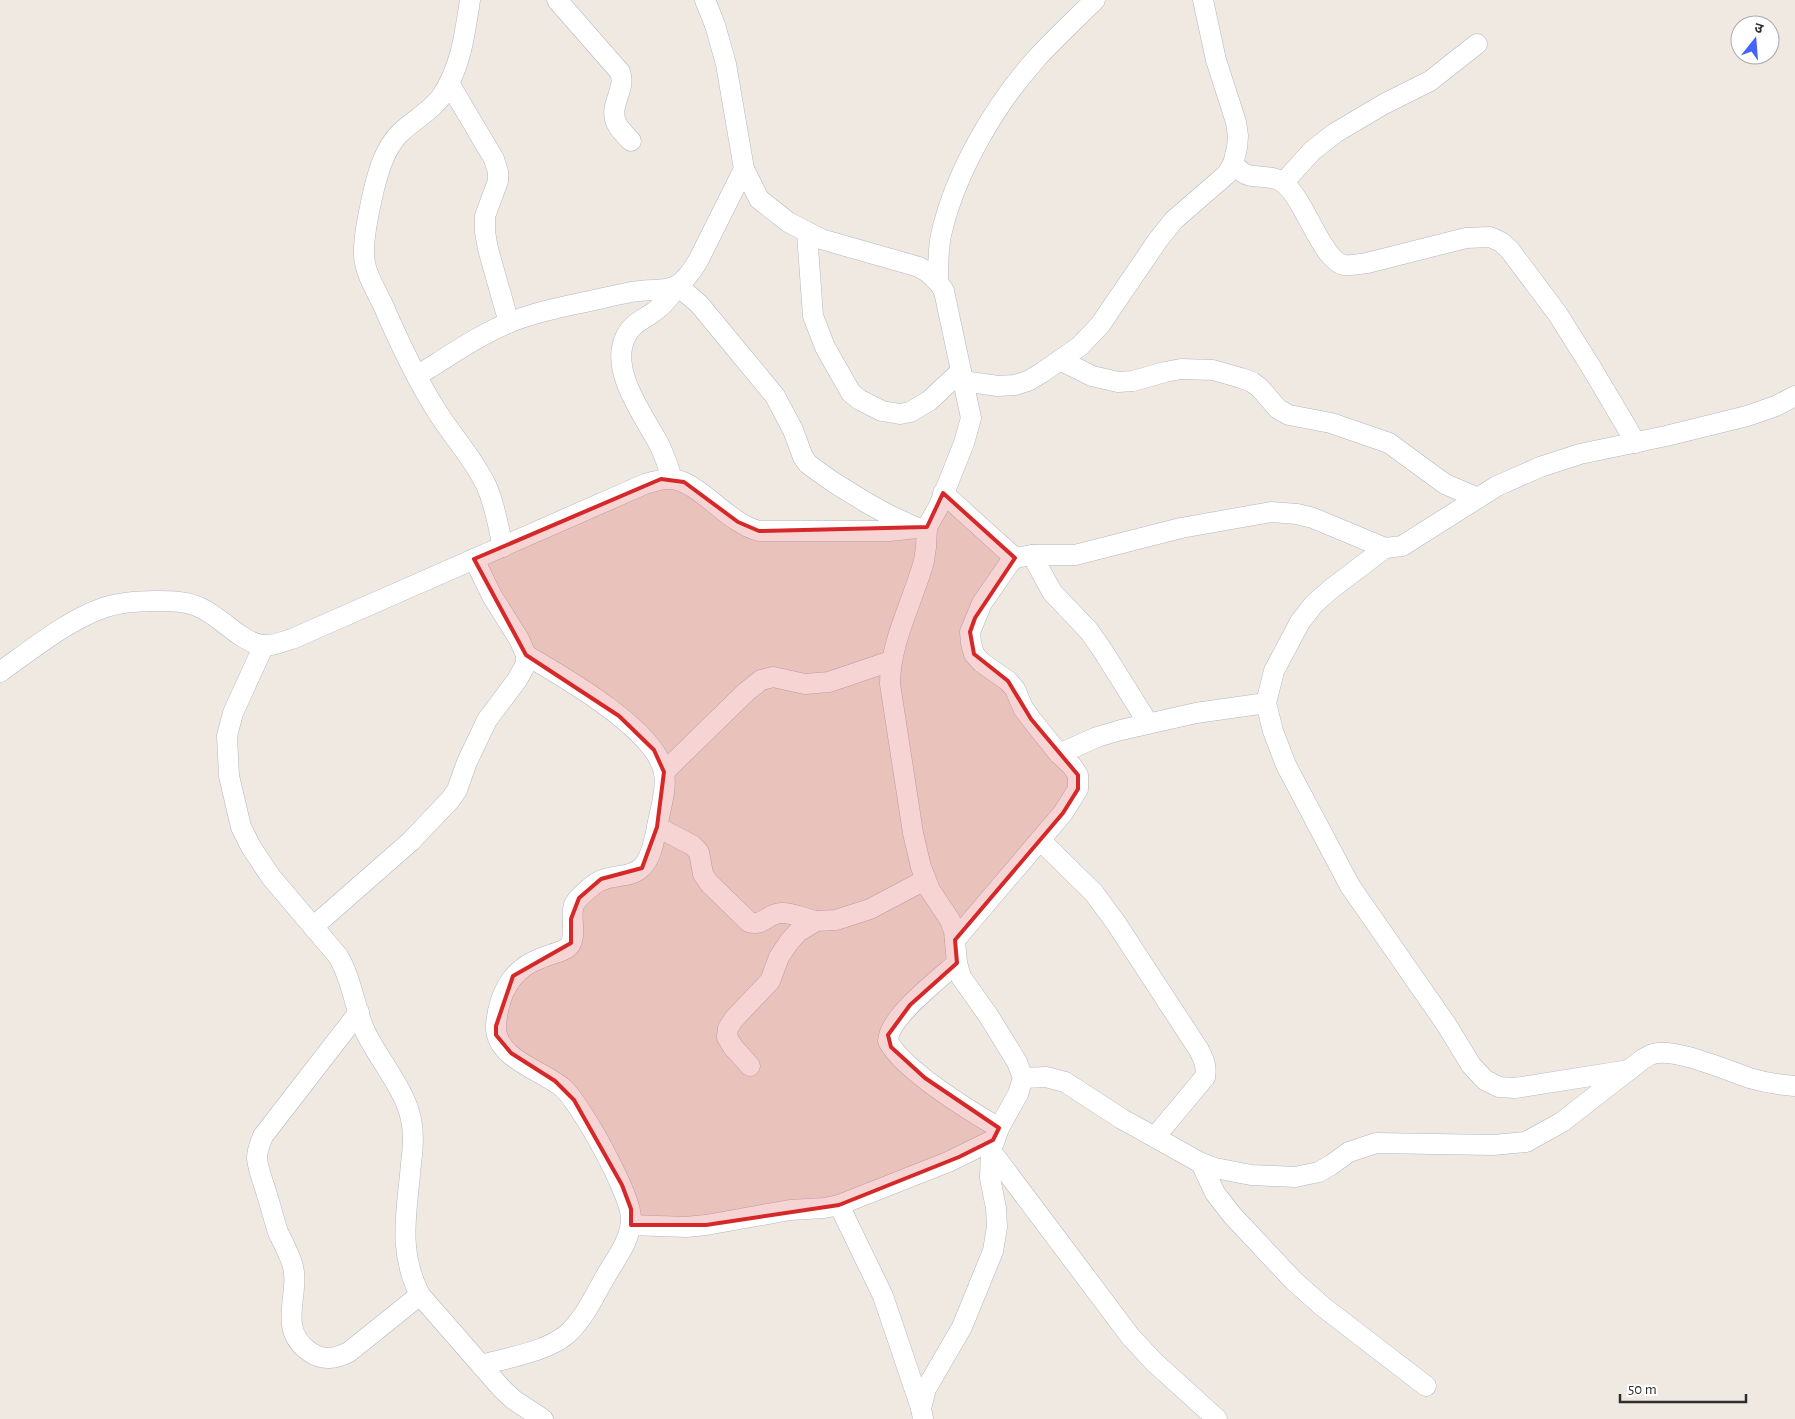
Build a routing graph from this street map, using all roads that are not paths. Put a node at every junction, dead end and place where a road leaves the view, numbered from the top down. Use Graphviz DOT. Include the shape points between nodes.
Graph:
graph roads {
  1 [pos="470,0"];
  2 [pos="557,0"];
  3 [pos="705,0"];
  4 [pos="1096,0"];
  5 [pos="1203,0"];
  6 [pos="1477,44"];
  7 [pos="449,84"];
  8 [pos="630,141"];
  9 [pos="1232,164"];
  10 [pos="744,169"];
  11 [pos="1284,182"];
  12 [pos="807,233"];
  13 [pos="938,281"];
  14 [pos="678,286"];
  15 [pos="509,323"];
  16 [pos="1060,360"];
  17 [pos="417,376"];
  18 [pos="962,376"];
  19 [pos="1795,396"];
  20 [pos="1636,443"];
  21 [pos="672,479"];
  22 [pos="943,494"];
  23 [pos="1478,498"];
  24 [pos="923,527"];
  25 [pos="503,547"];
  26 [pos="1385,548"];
  27 [pos="1023,556"];
  28 [pos="474,558"];
  29 [pos="264,646"];
  30 [pos="526,655"];
  31 [pos="891,661"];
  32 [pos="0,672"];
  33 [pos="1266,703"];
  34 [pos="1148,723"];
  35 [pos="1059,754"];
  36 [pos="664,772"];
  37 [pos="657,827"];
  38 [pos="1040,840"];
  39 [pos="925,880"];
  40 [pos="816,922"];
  41 [pos="313,927"];
  42 [pos="956,940"];
  43 [pos="957,963"];
  44 [pos="359,1012"];
  45 [pos="750,1066"];
  46 [pos="1631,1070"];
  47 [pos="1023,1078"];
  48 [pos="1795,1086"];
  49 [pos="1155,1137"];
  50 [pos="994,1140"];
  51 [pos="1201,1163"];
  52 [pos="839,1205"];
  53 [pos="631,1225"];
  54 [pos="420,1295"];
  55 [pos="481,1365"];
  56 [pos="1426,1386"];
  57 [pos="922,1414"];
  58 [pos="543,1419"];
  59 [pos="1217,1419"];
  1 -- 7 [label="street" via="466,31"];
  2 -- 8 [label="street" via="620,72 621,86 613,114"];
  3 -- 10 [label="street" via="726,64"];
  4 -- 13 [label="street" via="1035,60 983,134 961,178 945,221 938,256"];
  5 -- 9 [label="street" via="1216,60 1236,122 1238,136"];
  6 -- 11 [label="street" via="1430,81 1335,133 1312,151"];
  7 -- 15 [label="street" via="494,159 498,172 498,181 485,216 485,232"];
  7 -- 17 [label="street" via="441,98 399,134 388,149 374,190 364,256 369,275"];
  9 -- 11 [label="street" via="1246,175"];
  9 -- 16 [label="street" via="1216,185 1174,220 1100,325 1080,346"];
  10 -- 12 [label="street" via="759,199"];
  10 -- 14 [label="street" via="698,262"];
  11 -- 20 [label="street" via="1324,248 1342,265 1367,263 1466,238 1490,237 1500,242 1518,260 1562,322"];
  12 -- 13 [label="street" via="908,263 928,272"];
  12 -- 18 [label="street" via="813,316 825,347 851,393 871,406 900,414 918,408"];
  13 -- 18 [label="street" via="947,302"];
  14 -- 15 [label="street" via="621,294 536,313"];
  14 -- 21 [label="street" via="666,303 626,335 622,357 623,371 633,399 660,446"];
  14 -- 24 [label="street" via="699,304 775,396 808,464 867,503"];
  15 -- 17 [label="street"];
  16 -- 18 [label="street" via="1028,381 1014,385 998,386"];
  16 -- 23 [label="street" via="1092,376 1118,382 1133,382 1181,369 1213,370 1241,378 1260,388 1278,408 1290,415 1331,423 1389,442 1445,484"];
  17 -- 25 [label="street" via="486,484"];
  18 -- 22 [label="street" via="971,418"];
  19 -- 20 [label="street" via="1747,416"];
  20 -- 23 [label="street" via="1589,452 1540,467"];
  21 -- 24 [label="street" via="690,486 749,528 759,531 889,531"];
  21 -- 25 [label="street" via="645,484"];
  22 -- 24 [label="street" via="933,519"];
  22 -- 27 [label="street"];
  23 -- 26 [label="street" via="1402,546"];
  24 -- 31 [label="street" via="924,561"];
  25 -- 28 [label="street"];
  26 -- 27 [label="street" via="1314,518 1271,512 1181,528 1075,555"];
  26 -- 33 [label="street" via="1330,589 1309,610 1274,671"];
  27 -- 34 [label="street" via="1103,650"];
  27 -- 35 [label="street" via="1008,564 982,603 970,632 971,643 981,662 1015,689 1023,708"];
  28 -- 29 [label="street" via="292,639"];
  28 -- 30 [label="street"];
  29 -- 32 [label="street" via="188,603 125,602 86,615"];
  29 -- 41 [label="street" via="233,713 227,736 229,776 241,827 251,847 271,877"];
  30 -- 36 [label="street" via="583,689 618,716 645,739"];
  30 -- 41 [label="street" via="522,671 487,720 450,800 411,841"];
  31 -- 36 [label="street" via="829,682 806,684 773,677 761,680"];
  31 -- 39 [label="street" via="890,684 913,833"];
  33 -- 34 [label="street"];
  33 -- 46 [label="street" via="1286,765 1343,873 1485,1080 1499,1087 1515,1088"];
  34 -- 35 [label="street" via="1097,737"];
  35 -- 38 [label="street" via="1072,766 1079,782 1073,798"];
  36 -- 37 [label="street"];
  37 -- 40 [label="street" via="699,852 703,874 709,883 749,922 762,923 782,912"];
  37 -- 53 [label="street" via="642,868 635,873 601,879 579,898 574,905 571,943 535,960 513,976 496,1026 496,1035 511,1053 528,1068 555,1081 574,1100 622,1186 630,1208"];
  38 -- 42 [label="street"];
  38 -- 49 [label="street" via="1100,900 1199,1050 1207,1068 1205,1077"];
  39 -- 40 [label="street" via="861,913"];
  39 -- 42 [label="street" via="950,920"];
  40 -- 45 [label="street" via="798,932 789,942 770,981 728,1028 727,1037"];
  41 -- 44 [label="street" via="345,967"];
  42 -- 43 [label="street"];
  43 -- 47 [label="street" via="961,977 1017,1062"];
  43 -- 50 [label="street" via="910,1005 890,1030 888,1041 896,1053 925,1078 968,1109"];
  44 -- 54 [label="street" via="370,1041 400,1090 411,1119 413,1152 406,1247 407,1264"];
  44 -- 54 [label="street" via="263,1136 258,1147 260,1170 278,1231 293,1266 291,1324 305,1348 317,1357 338,1358"];
  46 -- 48 [label="street" via="1653,1054 1663,1053 1680,1055 1770,1084"];
  46 -- 51 [label="street" via="1562,1122 1526,1142 1493,1145 1376,1143 1349,1152 1319,1172 1295,1177 1242,1174"];
  47 -- 49 [label="street" via="1046,1077 1065,1082"];
  47 -- 50 [label="street"];
  49 -- 51 [label="street"];
  50 -- 52 [label="street"];
  50 -- 57 [label="street" via="990,1178 997,1227 993,1251 962,1327 926,1389"];
  50 -- 59 [label="street" via="1130,1336"];
  51 -- 56 [label="street" via="1215,1193 1232,1215 1293,1280"];
  52 -- 53 [label="street" via="686,1227"];
  52 -- 57 [label="street" via="883,1296"];
  53 -- 55 [label="street" via="624,1244 587,1310 568,1334 540,1349"];
  54 -- 55 [label="street"];
  55 -- 58 [label="street" via="514,1400"];
}
